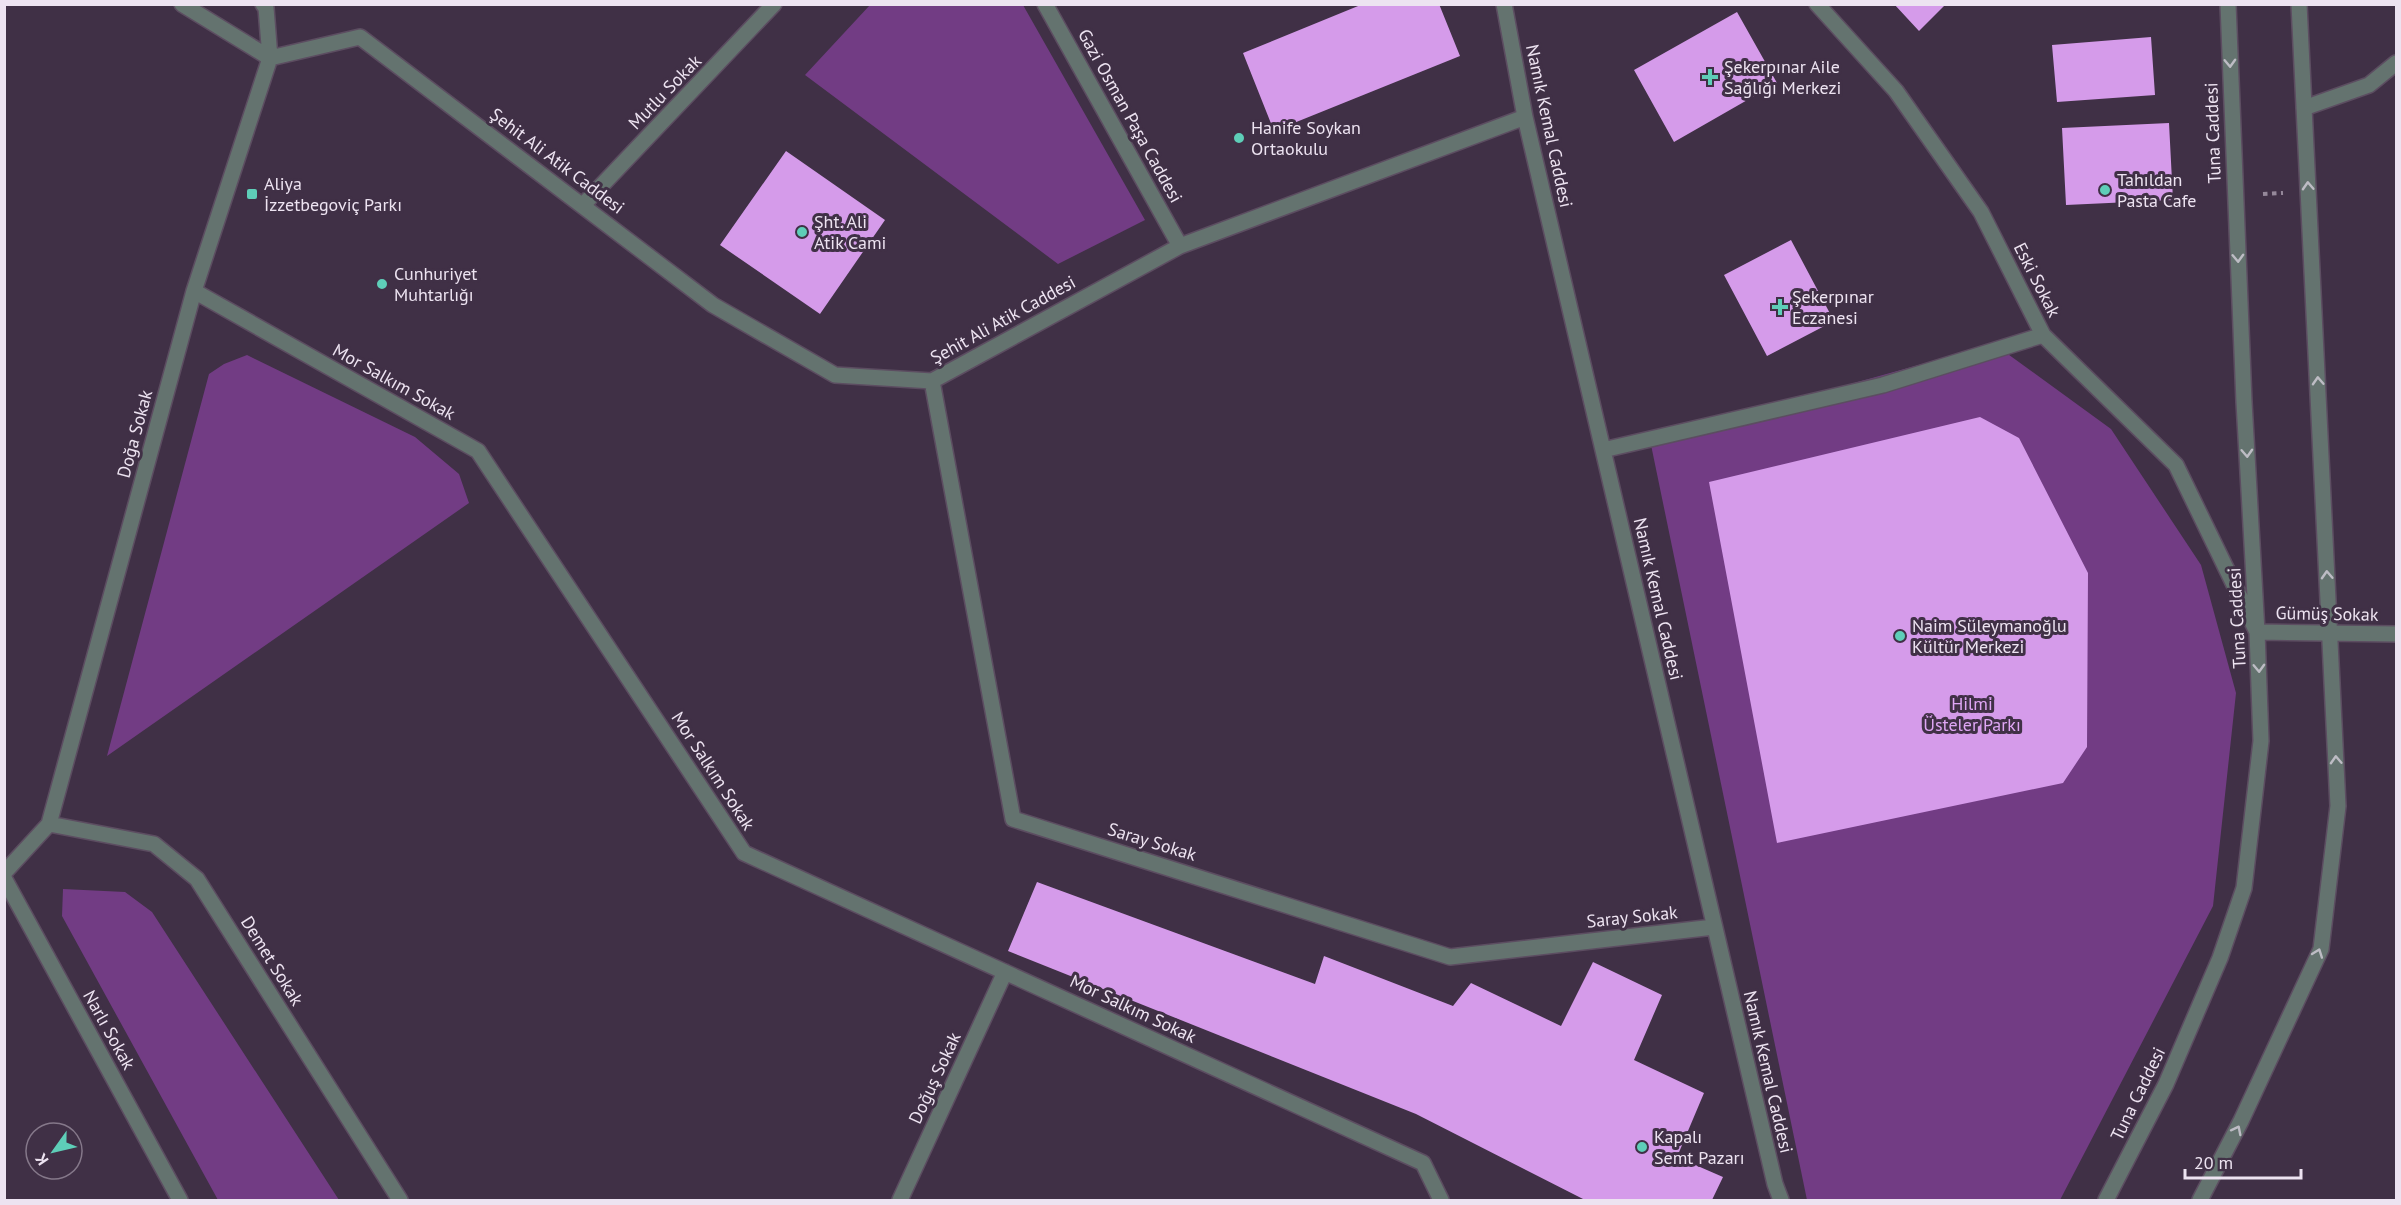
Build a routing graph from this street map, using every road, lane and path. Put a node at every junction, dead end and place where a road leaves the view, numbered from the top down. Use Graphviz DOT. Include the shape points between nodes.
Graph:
graph roads {
  1 [pos="182,4"];
  2 [pos="263,4"];
  3 [pos="774,4"];
  4 [pos="1045,4"];
  5 [pos="1504,4"];
  6 [pos="1817,4"];
  7 [pos="2228,4"];
  8 [pos="2299,4"];
  9 [pos="270,58"];
  10 [pos="2397,63"];
  11 [pos="2304,108"];
  12 [pos="1525,117"];
  13 [pos="2308,193"];
  14 [pos="2235,194"];
  15 [pos="583,205"];
  16 [pos="1180,246"];
  17 [pos="194,291"];
  18 [pos="2043,335"];
  19 [pos="932,381"];
  20 [pos="1603,450"];
  21 [pos="2258,632"];
  22 [pos="2330,634"];
  23 [pos="2397,634"];
  24 [pos="49,824"];
  25 [pos="4,876"];
  26 [pos="1714,927"];
  27 [pos="1005,972"];
  28 [pos="180,1200"];
  29 [pos="400,1200"];
  30 [pos="900,1200"];
  31 [pos="1441,1200"];
  32 [pos="1781,1200"];
  33 [pos="2106,1200"];
  34 [pos="2200,1200"];
  1 -- 9 [label="street"];
  2 -- 9 [label="street"];
  3 -- 15 [label="street, Mutlu Sokak"];
  4 -- 16 [label="street, Gazi Osman Paşa Caddesi"];
  5 -- 12 [label="street, Namık Kemal Caddesi"];
  6 -- 18 [label="street, Eski Sokak" via="1896,90 1974,203"];
  7 -- 14 [label="street, Tuna Caddesi, one-way"];
  8 -- 11 [label="street"];
  9 -- 15 [label="street, Şehit Ali Atik Caddesi" via="360,37"];
  9 -- 17 [label="street, Doğa Sokak"];
  10 -- 11 [label="street" via="2369,85"];
  13 -- 11 [label="street, one-way"];
  12 -- 16 [label="street, Şehit Ali Atik Caddesi"];
  12 -- 20 [label="street, Namık Kemal Caddesi"];
  13 -- 14 [label="path"];
  22 -- 13 [label="street, one-way"];
  14 -- 21 [label="street, Tuna Caddesi, one-way"];
  15 -- 19 [label="street, Şehit Ali Atik Caddesi" via="713,305 835,375"];
  16 -- 19 [label="street, Şehit Ali Atik Caddesi"];
  17 -- 24 [label="street, Doğa Sokak"];
  17 -- 27 [label="street, Mor Salkım Sokak" via="478,451 744,853"];
  18 -- 20 [label="street" via="1883,385"];
  18 -- 21 [label="street, Eski Sokak" via="2176,465"];
  19 -- 26 [label="street, Saray Sokak" via="1013,819 1450,957"];
  20 -- 26 [label="street, Namık Kemal Caddesi"];
  21 -- 22 [label="street, Gümüş Sokak"];
  21 -- 33 [label="street, Tuna Caddesi, one-way" via="2261,741 2244,888 2220,958 2166,1084"];
  22 -- 23 [label="street, Gümüş Sokak"];
  34 -- 22 [label="street, one-way" via="2321,949 2338,806"];
  24 -- 25 [label="street"];
  24 -- 29 [label="street, Demet Sokak" via="154,844 197,879"];
  25 -- 28 [label="street, Narlı Sokak"];
  26 -- 32 [label="street, Namık Kemal Caddesi"];
  27 -- 30 [label="street, Doğuş Sokak"];
  27 -- 31 [label="street, Mor Salkım Sokak" via="1423,1163"];
}
